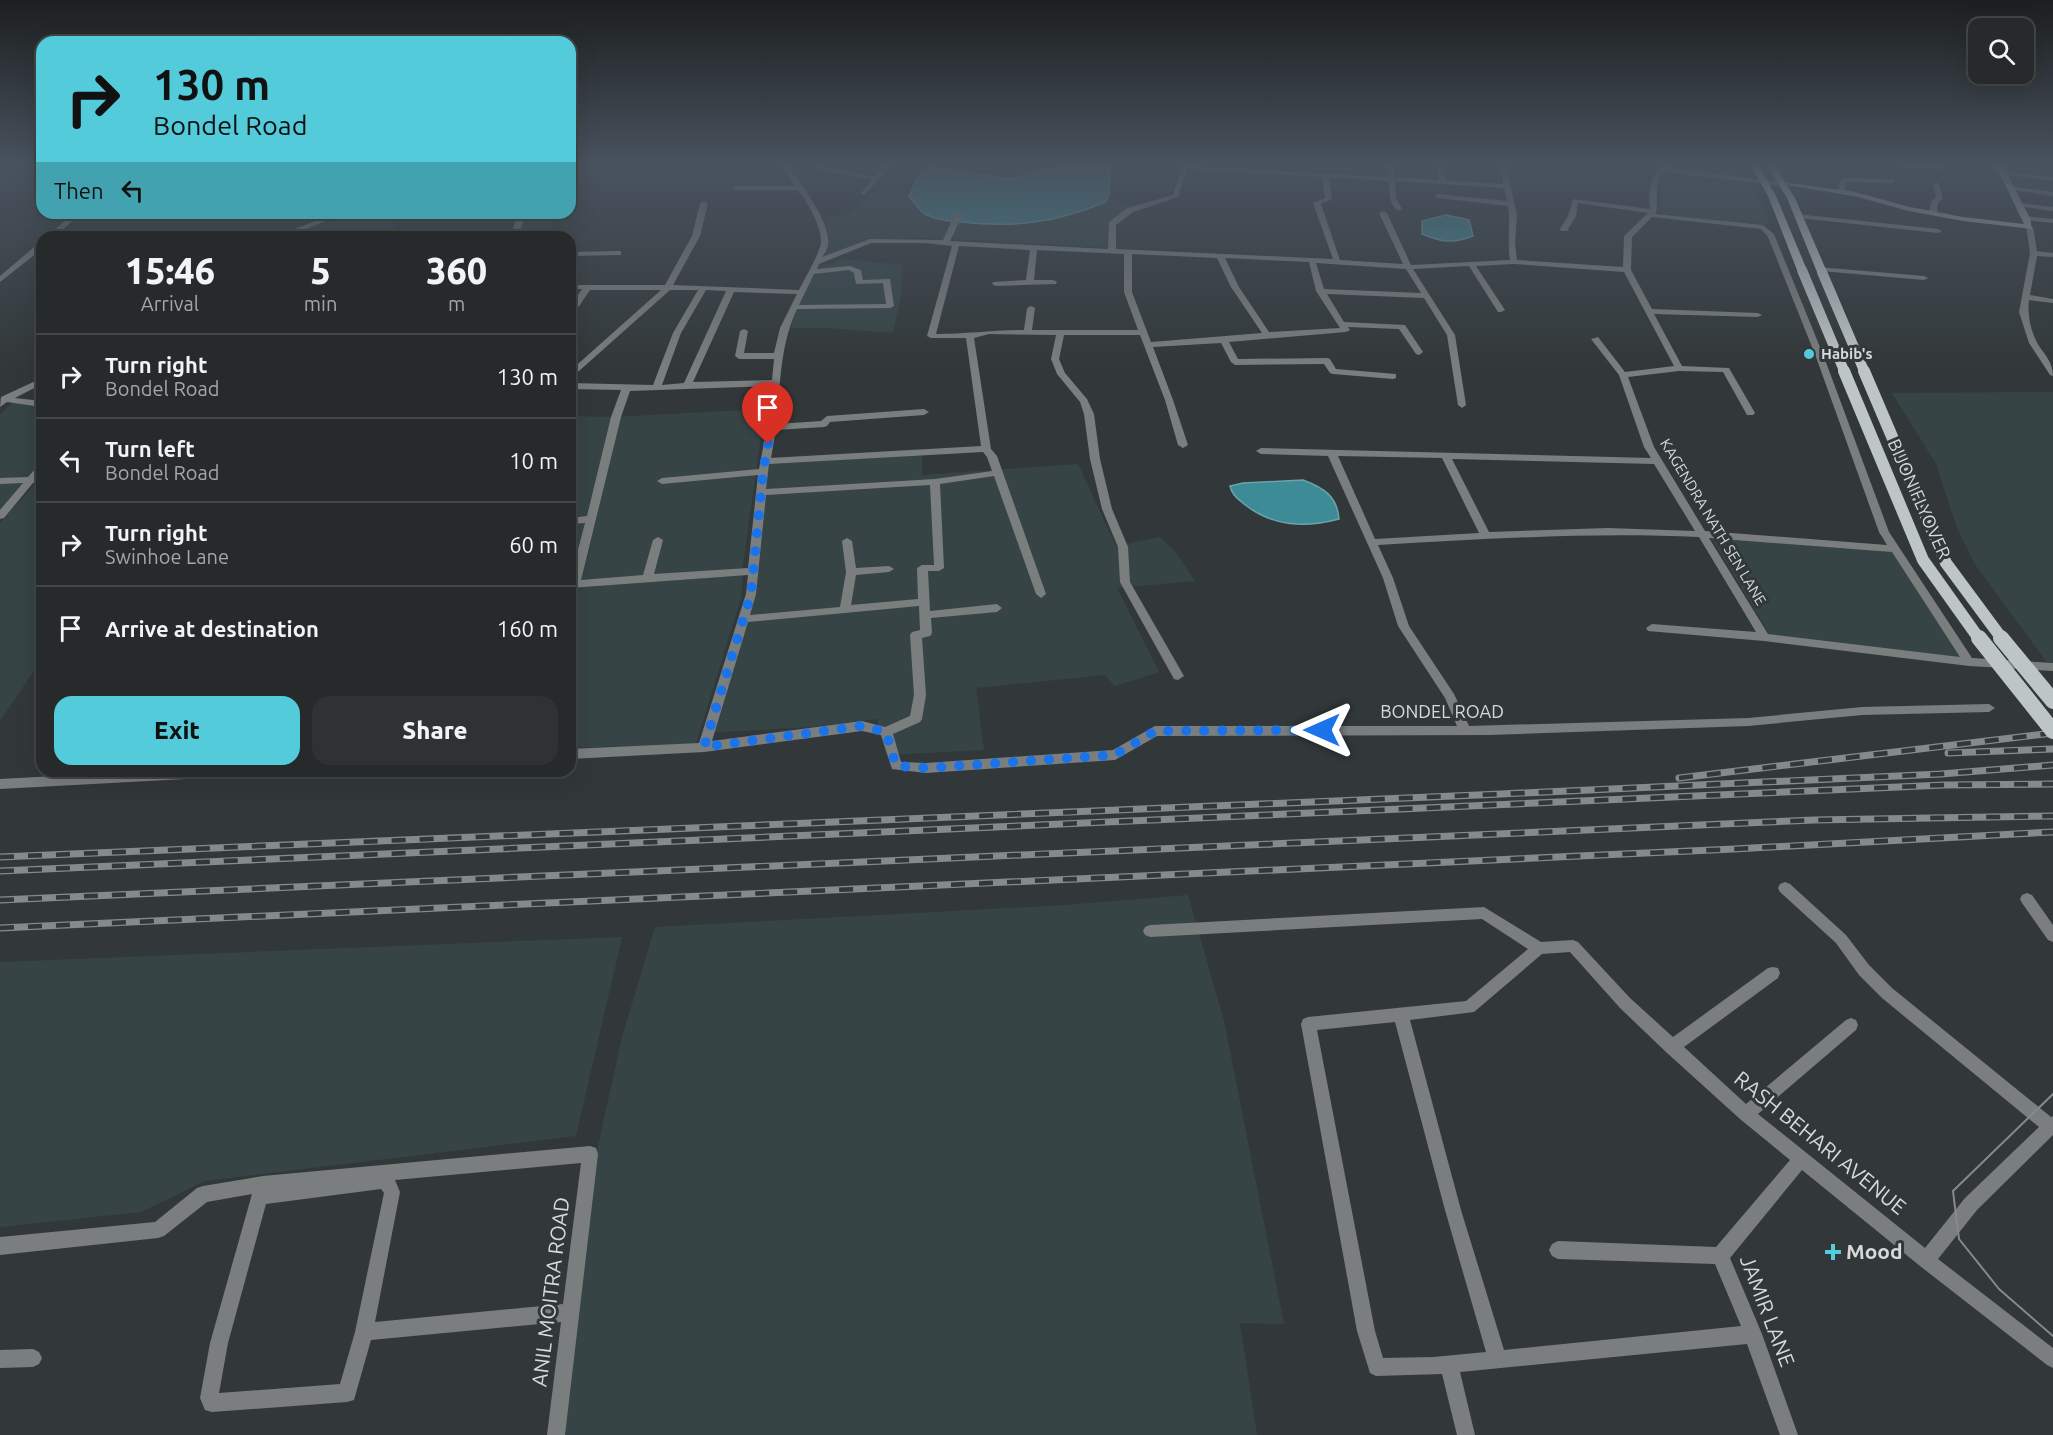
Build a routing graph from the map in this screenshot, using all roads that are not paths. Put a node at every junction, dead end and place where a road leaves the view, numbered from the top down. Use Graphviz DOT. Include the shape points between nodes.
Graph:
graph roads {
  1 [pos="697,233"];
  2 [pos="823,233"];
  3 [pos="950,233"];
  4 [pos="1112,233"];
  5 [pos="1327,233"];
  6 [pos="1392,233"];
  7 [pos="1512,233"];
  8 [pos="1631,233"];
  9 [pos="1768,233"];
  10 [pos="1787,233"];
  11 [pos="1806,233"];
  12 [pos="2030,233"];
  13 [pos="945,243"];
  14 [pos="956,244"];
  15 [pos="1034,247"];
  16 [pos="36,250"];
  17 [pos="1112,251"];
  18 [pos="1128,251"];
  19 [pos="618,253"];
  20 [pos="2034,253"];
  21 [pos="576,254"];
  22 [pos="2053,255"];
  23 [pos="1220,256"];
  24 [pos="1312,260"];
  25 [pos="1337,261"];
  26 [pos="1514,262"];
  27 [pos="1471,264"];
  28 [pos="813,267"];
  29 [pos="1408,267"];
  30 [pos="1627,270"];
  31 [pos="1822,271"];
  32 [pos="1923,278"];
  33 [pos="0,280"];
  34 [pos="1030,282"];
  35 [pos="1053,282"];
  36 [pos="996,284"];
  37 [pos="576,288"];
  38 [pos="587,288"];
  39 [pos="703,288"];
  40 [pos="667,289"];
  41 [pos="731,289"];
  42 [pos="1320,291"];
  43 [pos="801,292"];
  44 [pos="1427,296"];
  45 [pos="2027,297"];
  46 [pos="2053,301"];
  47 [pos="576,304"];
  48 [pos="794,307"];
  49 [pos="1031,308"];
  50 [pos="1501,310"];
  51 [pos="1648,311"];
  52 [pos="1758,315"];
  53 [pos="1342,324"];
  54 [pos="744,331"];
  55 [pos="1028,332"];
  56 [pos="1061,332"];
  57 [pos="1144,333"];
  58 [pos="1267,335"];
  59 [pos="970,336"];
  60 [pos="1595,339"];
  61 [pos="1224,340"];
  62 [pos="1148,345"];
  63 [pos="1419,352"];
  64 [pos="778,356"];
  65 [pos="1679,368"];
  66 [pos="576,371"];
  67 [pos="2053,373"];
  68 [pos="1623,375"];
  69 [pos="1394,376"];
  70 [pos="776,383"];
  71 [pos="36,384"];
  72 [pos="687,385"];
  73 [pos="576,386"];
  74 [pos="626,388"];
  75 [pos="656,388"];
  76 [pos="2,401"];
  77 [pos="36,404"];
  78 [pos="1462,405"];
  79 [pos="924,412"];
  80 [pos="1750,413"];
  81 [pos="772,427"];
  82 [pos="1183,445"];
  83 [pos="986,449"];
  84 [pos="1261,451"];
  85 [pos="1332,454"];
  86 [pos="1445,455"];
  87 [pos="1658,461"];
  88 [pos="764,467"];
  89 [pos="36,473"];
  90 [pos="997,473"];
  91 [pos="30,480"];
  92 [pos="36,480"];
  93 [pos="0,481"];
  94 [pos="662,481"];
  95 [pos="935,482"];
  96 [pos="761,492"];
  97 [pos="0,516"];
  98 [pos="592,519"];
  99 [pos="576,520"];
  100 [pos="1702,534"];
  101 [pos="1486,536"];
  102 [pos="658,540"];
  103 [pos="847,541"];
  104 [pos="1373,543"];
  105 [pos="1895,549"];
  106 [pos="889,569"];
  107 [pos="752,571"];
  108 [pos="851,572"];
  109 [pos="576,574"];
  110 [pos="648,578"];
  111 [pos="576,584"];
  112 [pos="1041,594"];
  113 [pos="925,602"];
  114 [pos="845,608"];
  115 [pos="997,608"];
  116 [pos="926,615"];
  117 [pos="743,619"];
  118 [pos="1652,628"];
  119 [pos="1764,637"];
  120 [pos="1969,662"];
  121 [pos="2053,667"];
  122 [pos="1178,676"];
  123 [pos="2053,701"];
  124 [pos="1989,708"];
  125 [pos="1465,730"];
  126 [pos="2053,731"];
  127 [pos="886,732"];
  128 [pos="704,747"];
  129 [pos="576,754"];
  130 [pos="130,777"];
  131 [pos="0,784"];
  132 [pos="1785,888"];
  133 [pos="2027,898"];
  134 [pos="1150,932"];
  135 [pos="2053,936"];
  136 [pos="1539,948"];
  137 [pos="1773,973"];
  138 [pos="1401,1015"];
  139 [pos="1851,1025"];
  140 [pos="1671,1047"];
  141 [pos="1746,1114"];
  142 [pos="2052,1125"];
  143 [pos="1802,1158"];
  144 [pos="261,1191"];
  145 [pos="0,1246"];
  146 [pos="1558,1250"];
  147 [pos="1720,1256"];
  148 [pos="1926,1260"];
  149 [pos="572,1312"];
  150 [pos="364,1332"];
  151 [pos="1754,1334"];
  152 [pos="33,1358"];
  153 [pos="1497,1358"];
  154 [pos="0,1359"];
  155 [pos="2053,1359"];
  156 [pos="1449,1364"];
  157 [pos="556,1435"];
  158 [pos="1466,1435"];
  159 [pos="1789,1435"];
  1 -- 40 [label="street"];
  2 -- 28 [label="street" via="825,244"];
  3 -- 13 [label="street"];
  4 -- 17 [label="street"];
  5 -- 25 [label="street"];
  6 -- 29 [label="street"];
  7 -- 26 [label="street"];
  8 -- 30 [label="street"];
  9 -- 105 [label="street" via="1820,357 1884,532"];
  10 -- 126 [label="main road, BIJON FLYOVER, bridge" via="1923,560"];
  11 -- 31 [label="main road, BIJON FLYOVER"];
  12 -- 20 [label="street"];
  13 -- 14 [label="street"];
  13 -- 28 [label="street" via="870,241"];
  14 -- 15 [label="street"];
  14 -- 59 [label="street" via="931,336"];
  15 -- 17 [label="street"];
  15 -- 34 [label="street"];
  16 -- 33 [label="street"];
  17 -- 18 [label="street"];
  18 -- 23 [label="street"];
  18 -- 57 [label="street" via="1128,292"];
  19 -- 21 [label="street"];
  20 -- 22 [label="street"];
  20 -- 45 [label="street"];
  23 -- 24 [label="street"];
  23 -- 58 [label="street" via="1226,274"];
  24 -- 25 [label="street"];
  24 -- 42 [label="street"];
  25 -- 29 [label="street"];
  26 -- 27 [label="street"];
  26 -- 30 [label="street"];
  27 -- 29 [label="street"];
  27 -- 50 [label="street"];
  28 -- 43 [label="street"];
  28 -- 48 [label="street" via="850,268 858,272 859,282 887,281 890,306"];
  29 -- 44 [label="street"];
  30 -- 51 [label="street"];
  31 -- 32 [label="street"];
  31 -- 123 [label="main road, BIJON FLYOVER, bridge" via="1946,563"];
  34 -- 35 [label="street"];
  34 -- 36 [label="street"];
  37 -- 38 [label="street"];
  38 -- 40 [label="street"];
  38 -- 47 [label="street"];
  39 -- 40 [label="street"];
  39 -- 41 [label="street"];
  39 -- 75 [label="street" via="677,333"];
  40 -- 66 [label="street"];
  41 -- 43 [label="street"];
  41 -- 72 [label="street"];
  42 -- 44 [label="street"];
  42 -- 53 [label="street"];
  43 -- 48 [label="street"];
  44 -- 78 [label="street" via="1451,335"];
  45 -- 46 [label="street"];
  45 -- 67 [label="street" via="2023,312 2030,337"];
  48 -- 64 [label="street"];
  49 -- 55 [label="street"];
  51 -- 52 [label="street"];
  51 -- 65 [label="street"];
  53 -- 58 [label="street" via="1346,330"];
  53 -- 63 [label="street" via="1402,327"];
  54 -- 64 [label="street" via="739,356"];
  55 -- 56 [label="street"];
  55 -- 59 [label="street"];
  56 -- 57 [label="street"];
  56 -- 122 [label="street" via="1055,359 1089,414 1107,509 1123,547 1125,582"];
  57 -- 62 [label="street"];
  58 -- 61 [label="street"];
  59 -- 83 [label="street"];
  60 -- 68 [label="street, KAGENDRA NATH SEN LANE"];
  61 -- 62 [label="street"];
  61 -- 69 [label="street" via="1235,362 1327,361 1333,371"];
  62 -- 82 [label="street"];
  64 -- 70 [label="street"];
  65 -- 68 [label="street"];
  65 -- 80 [label="street" via="1726,370"];
  68 -- 87 [label="street, KAGENDRA NATH SEN LANE" via="1649,447"];
  70 -- 72 [label="street"];
  70 -- 81 [label="street"];
  71 -- 76 [label="street"];
  72 -- 75 [label="street"];
  73 -- 74 [label="street"];
  74 -- 75 [label="street"];
  74 -- 98 [label="street"];
  76 -- 77 [label="street"];
  79 -- 81 [label="street"];
  81 -- 88 [label="street"];
  83 -- 88 [label="street"];
  83 -- 90 [label="street"];
  84 -- 85 [label="street"];
  85 -- 86 [label="street"];
  85 -- 104 [label="street"];
  86 -- 87 [label="street"];
  86 -- 101 [label="street"];
  87 -- 100 [label="street, KAGENDRA NATH SEN LANE"];
  88 -- 94 [label="street"];
  88 -- 96 [label="street"];
  89 -- 91 [label="street"];
  90 -- 95 [label="street"];
  90 -- 112 [label="street"];
  91 -- 92 [label="street"];
  91 -- 93 [label="street"];
  91 -- 97 [label="street"];
  95 -- 96 [label="street"];
  95 -- 113 [label="street" via="939,568 922,568"];
  96 -- 107 [label="street"];
  98 -- 99 [label="street"];
  98 -- 109 [label="street"];
  100 -- 101 [label="street"];
  100 -- 105 [label="street"];
  100 -- 119 [label="street, KAGENDRA NATH SEN LANE"];
  101 -- 104 [label="street"];
  102 -- 110 [label="street"];
  103 -- 108 [label="street"];
  104 -- 125 [label="street" via="1404,626 1450,697"];
  105 -- 120 [label="street"];
  106 -- 108 [label="street"];
  107 -- 110 [label="street"];
  107 -- 117 [label="street" via="751,594"];
  108 -- 114 [label="street"];
  110 -- 111 [label="street"];
  113 -- 114 [label="street"];
  113 -- 116 [label="street"];
  114 -- 117 [label="street" via="811,615"];
  115 -- 116 [label="street"];
  116 -- 127 [label="street" via="926,633 916,635 920,695 916,719"];
  117 -- 128 [label="street"];
  118 -- 119 [label="street"];
  119 -- 120 [label="street"];
  120 -- 121 [label="street"];
  124 -- 125 [label="street, BONDEL ROAD" via="1862,711 1748,722"];
  125 -- 127 [label="street, BONDEL ROAD" via="1155,731 1115,755 926,768 896,766"];
  127 -- 128 [label="street" via="862,726"];
  128 -- 129 [label="street"];
  130 -- 131 [label="street"];
  132 -- 142 [label="street" via="1842,939 1887,993"];
  133 -- 135 [label="street"];
  134 -- 136 [label="street" via="1484,913"];
  136 -- 138 [label="street" via="1469,1007"];
  136 -- 140 [label="street, RASH BEHARI AVENUE" via="1573,946"];
  137 -- 140 [label="street"];
  138 -- 153 [label="street"];
  138 -- 156 [label="street" via="1308,1024 1376,1367"];
  139 -- 141 [label="street"];
  140 -- 141 [label="street, RASH BEHARI AVENUE"];
  141 -- 143 [label="street, RASH BEHARI AVENUE"];
  142 -- 148 [label="street" via="1971,1204"];
  143 -- 147 [label="street, JAMIR LANE"];
  143 -- 148 [label="street, RASH BEHARI AVENUE"];
  144 -- 145 [label="street" via="203,1194 158,1230"];
  144 -- 149 [label="street, ANIL MOITRA ROAD" via="590,1154"];
  144 -- 150 [label="street" via="382,1181 388,1184 392,1192"];
  144 -- 150 [label="street" via="219,1343 210,1401 347,1393"];
  146 -- 147 [label="street"];
  147 -- 151 [label="street, JAMIR LANE"];
  148 -- 155 [label="street, RASH BEHARI AVENUE"];
  149 -- 150 [label="street"];
  149 -- 157 [label="street, ANIL MOITRA ROAD"];
  151 -- 153 [label="street"];
  151 -- 159 [label="street, JAMIR LANE"];
  152 -- 154 [label="street"];
  153 -- 156 [label="street"];
  156 -- 158 [label="street"];
}
